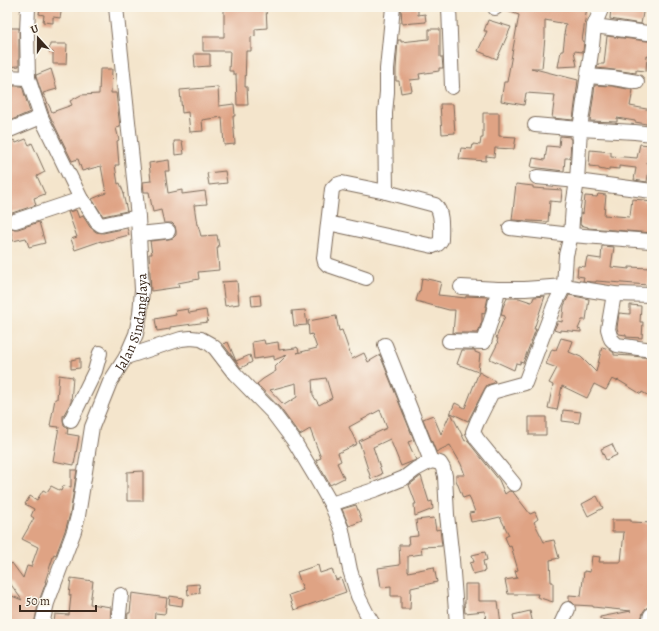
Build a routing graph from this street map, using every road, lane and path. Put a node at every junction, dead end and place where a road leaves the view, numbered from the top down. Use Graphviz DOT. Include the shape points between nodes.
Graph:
graph roads {
  1 [pos="28,7"];
  2 [pos="116,7"];
  3 [pos="393,7"];
  4 [pos="448,7"];
  5 [pos="602,7"];
  6 [pos="594,26"];
  7 [pos="648,33"];
  8 [pos="588,76"];
  9 [pos="7,77"];
  10 [pos="28,78"];
  11 [pos="637,82"];
  12 [pos="452,87"];
  13 [pos="41,118"];
  14 [pos="535,125"];
  15 [pos="580,129"];
  16 [pos="7,131"];
  17 [pos="652,134"];
  18 [pos="537,177"];
  19 [pos="577,181"];
  20 [pos="652,191"];
  21 [pos="386,192"];
  22 [pos="81,199"];
  23 [pos="138,217"];
  24 [pos="15,222"];
  25 [pos="328,224"];
  26 [pos="510,228"];
  27 [pos="168,231"];
  28 [pos="139,234"];
  29 [pos="571,235"];
  30 [pos="650,241"];
  31 [pos="366,278"];
  32 [pos="564,286"];
  33 [pos="461,287"];
  34 [pos="498,289"];
  35 [pos="614,294"];
  36 [pos="652,295"];
  37 [pos="449,341"];
  38 [pos="385,345"];
  39 [pos="652,350"];
  40 [pos="100,353"];
  41 [pos="126,357"];
  42 [pos="77,381"];
  43 [pos="83,394"];
  44 [pos="101,403"];
  45 [pos="71,420"];
  46 [pos="431,461"];
  47 [pos="514,484"];
  48 [pos="331,504"];
  49 [pos="121,595"];
  50 [pos="568,609"];
  51 [pos="42,624"];
  52 [pos="118,624"];
  53 [pos="373,624"];
  54 [pos="457,624"];
  55 [pos="561,624"];
  1 -- 10 [label="street"];
  2 -- 23 [label="street, Jalan Sindanglaya"];
  3 -- 21 [label="street" via="385,113"];
  4 -- 12 [label="street"];
  5 -- 6 [label="street"];
  6 -- 7 [label="street"];
  6 -- 8 [label="street"];
  8 -- 11 [label="street"];
  8 -- 15 [label="street"];
  9 -- 10 [label="street"];
  10 -- 13 [label="street"];
  13 -- 16 [label="street"];
  13 -- 22 [label="street"];
  14 -- 15 [label="street"];
  15 -- 17 [label="street"];
  15 -- 19 [label="street"];
  18 -- 19 [label="street"];
  19 -- 20 [label="street"];
  19 -- 29 [label="street"];
  21 -- 25 [label="street" via="336,184 332,189"];
  21 -- 25 [label="street" via="439,208 441,240 438,244 433,246"];
  22 -- 23 [label="street" via="101,225"];
  22 -- 24 [label="street"];
  23 -- 28 [label="street, Jalan Sindanglaya"];
  25 -- 31 [label="street" via="325,262"];
  26 -- 29 [label="street"];
  27 -- 28 [label="street"];
  28 -- 41 [label="street, Jalan Sindanglaya" via="142,290 140,314 136,334"];
  29 -- 30 [label="street"];
  29 -- 32 [label="street" via="566,255"];
  32 -- 34 [label="street"];
  32 -- 35 [label="street"];
  32 -- 47 [label="street" via="525,383 492,392 473,432"];
  33 -- 34 [label="street"];
  34 -- 37 [label="street" via="483,346"];
  35 -- 36 [label="street"];
  35 -- 39 [label="street" via="608,329 611,339 616,345"];
  38 -- 46 [label="street"];
  40 -- 43 [label="street" via="95,371"];
  41 -- 44 [label="street, Jalan Sindanglaya" via="110,382"];
  41 -- 48 [label="street" via="181,339 201,339 210,344 273,413 294,441"];
  42 -- 43 [label="street"];
  43 -- 44 [label="street"];
  43 -- 45 [label="street"];
  44 -- 51 [label="street, Jalan Sindanglaya" via="92,427 74,531 47,603"];
  46 -- 48 [label="street" via="404,478"];
  46 -- 54 [label="street" via="440,464 445,476"];
  48 -- 53 [label="street" via="342,530 358,596"];
  49 -- 52 [label="street"];
  50 -- 55 [label="street"];
}
